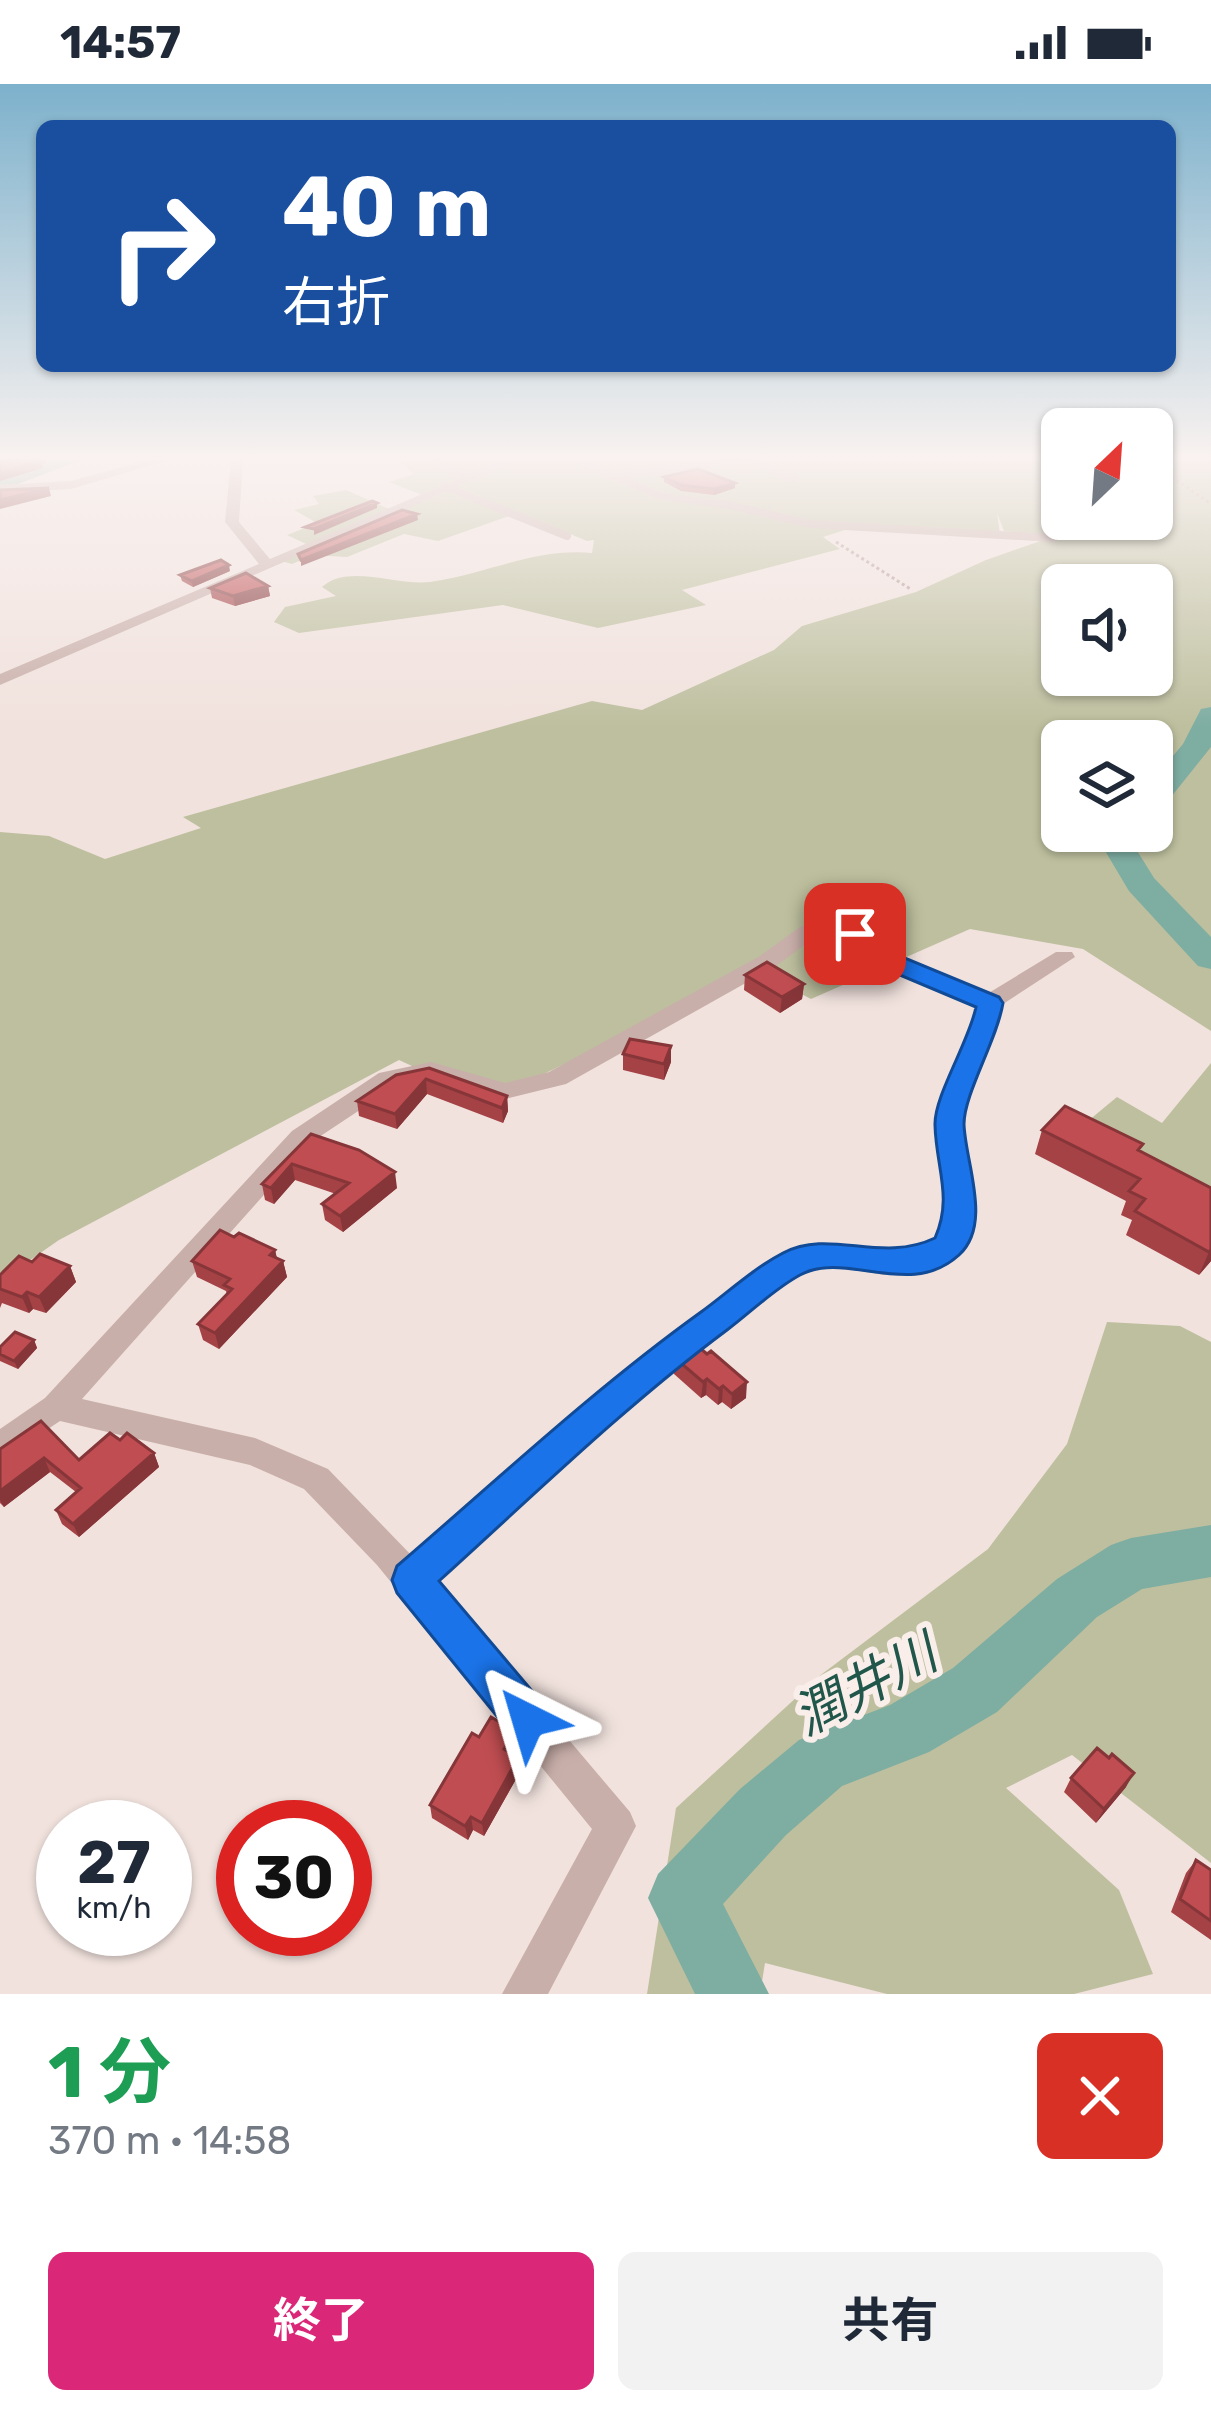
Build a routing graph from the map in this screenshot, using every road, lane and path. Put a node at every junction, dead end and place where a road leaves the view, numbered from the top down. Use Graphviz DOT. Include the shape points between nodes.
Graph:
graph roads {
  1 [pos="254,549"];
  2 [pos="296,549"];
  3 [pos="846,549"];
  4 [pos="265,562"];
  5 [pos="912,590"];
  6 [pos="0,680"];
  7 [pos="1064,957"];
  8 [pos="989,1003"];
  9 [pos="56,1407"];
  10 [pos="0,1447"];
  11 [pos="412,1580"];
  12 [pos="524,1994"];
  1 -- 4 [label="street"];
  2 -- 4 [label="street"];
  3 -- 5 [label="path"];
  4 -- 6 [label="street"];
  7 -- 8 [label="street"];
  8 -- 9 [label="street" via="830,928 808,932 557,1078 505,1091 431,1070 388,1079 302,1137"];
  8 -- 11 [label="street" via="949,1119 962,1213 948,1246 915,1262 794,1262 664,1358"];
  9 -- 10 [label="street"];
  9 -- 11 [label="street" via="255,1452 316,1479"];
  11 -- 12 [label="street" via="616,1826"];
}
